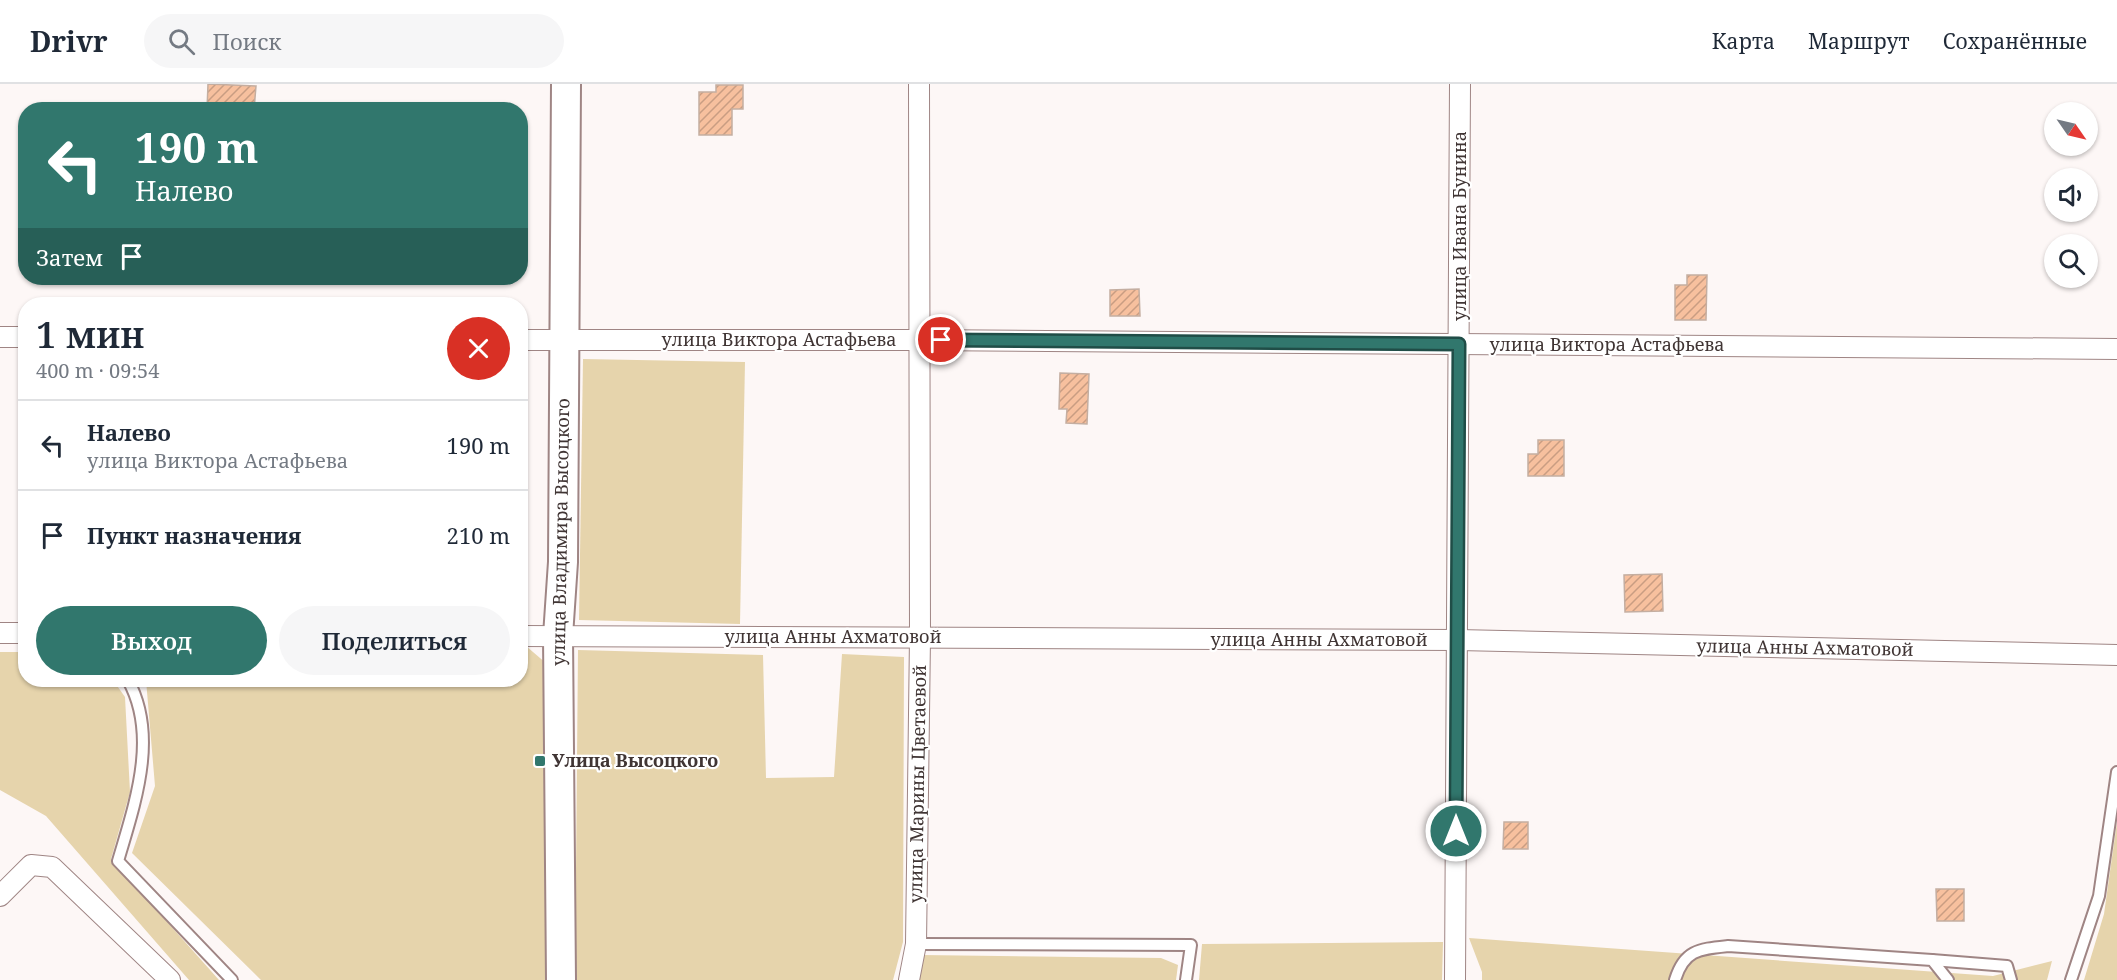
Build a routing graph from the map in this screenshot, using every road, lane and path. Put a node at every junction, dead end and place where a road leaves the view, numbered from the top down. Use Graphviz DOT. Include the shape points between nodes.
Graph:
graph roads {
  1 [pos="566,84"];
  2 [pos="919,84"];
  3 [pos="1460,84"];
  4 [pos="0,337"];
  5 [pos="18,337"];
  6 [pos="528,340"];
  7 [pos="562,340"];
  8 [pos="918,340"];
  9 [pos="1459,344"];
  10 [pos="2117,349"];
  11 [pos="0,633"];
  12 [pos="18,633"];
  13 [pos="528,636"];
  14 [pos="558,636"];
  15 [pos="920,637"];
  16 [pos="1458,640"];
  17 [pos="2117,656"];
  18 [pos="132,687"];
  19 [pos="2117,772"];
  20 [pos="0,896"];
  21 [pos="916,944"];
  22 [pos="1932,960"];
  23 [pos="170,980"];
  24 [pos="232,980"];
  25 [pos="561,980"];
  26 [pos="909,980"];
  27 [pos="1186,980"];
  28 [pos="1455,980"];
  29 [pos="1675,980"];
  30 [pos="1948,980"];
  31 [pos="2011,980"];
  32 [pos="2071,980"];
  1 -- 7 [label="street, улица Владимира Высоцкого"];
  2 -- 8 [label="street, улица Марины Цветаевой"];
  3 -- 9 [label="street, улица Ивана Бунина"];
  4 -- 5 [label="street"];
  6 -- 7 [label="street, улица Виктора Астафьева"];
  7 -- 8 [label="street, улица Виктора Астафьева"];
  7 -- 14 [label="street, улица Владимира Высоцкого" via="563,562"];
  8 -- 9 [label="street, улица Виктора Астафьева"];
  8 -- 15 [label="street, улица Марины Цветаевой"];
  9 -- 10 [label="street, улица Виктора Астафьева"];
  9 -- 16 [label="street, улица Ивана Бунина"];
  11 -- 12 [label="street"];
  13 -- 14 [label="street, улица Анны Ахматовой"];
  14 -- 15 [label="street, улица Анны Ахматовой"];
  14 -- 25 [label="street, улица Владимира Высоцкого"];
  15 -- 16 [label="street, улица Анны Ахматовой"];
  15 -- 21 [label="street, улица Марины Цветаевой"];
  16 -- 17 [label="street, улица Анны Ахматовой"];
  16 -- 28 [label="street, улица Ивана Бунина"];
  18 -- 24 [label="lane" via="138,698 144,741 137,797 118,861"];
  19 -- 32 [label="lane" via="2099,896"];
  20 -- 23 [label="street" via="31,865 52,867"];
  21 -- 26 [label="street, улица Марины Цветаевой"];
  21 -- 27 [label="lane" via="1191,945"];
  22 -- 29 [label="lane" via="1728,946 1699,949 1680,963"];
  22 -- 30 [label="lane"];
  22 -- 31 [label="lane" via="2007,966"];
}
